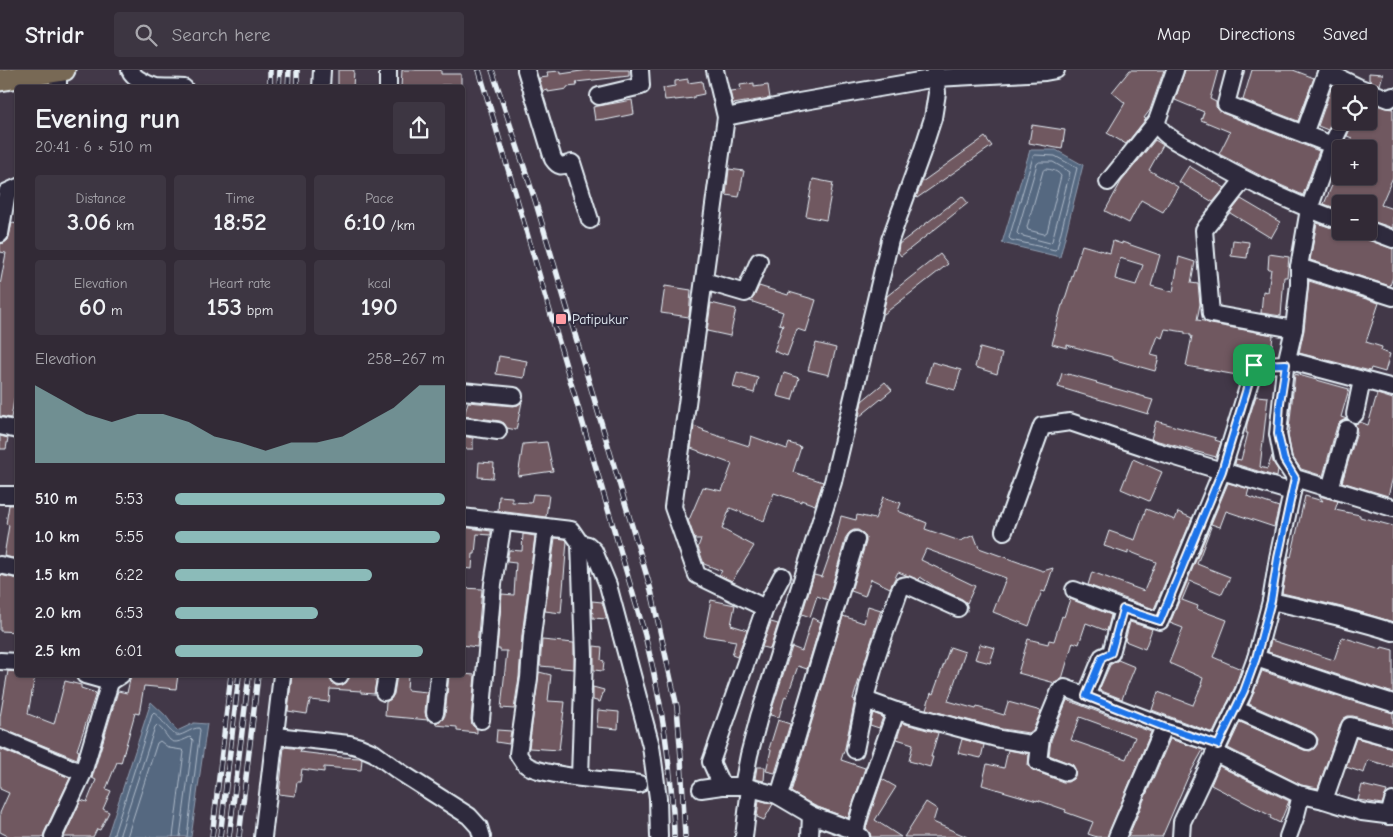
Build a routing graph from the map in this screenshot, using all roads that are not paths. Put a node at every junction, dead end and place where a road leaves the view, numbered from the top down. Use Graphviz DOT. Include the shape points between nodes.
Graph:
graph roads {
  1 [pos="130,70"];
  2 [pos="322,70"];
  3 [pos="388,70"];
  4 [pos="526,70"];
  5 [pos="640,70"];
  6 [pos="715,70"];
  7 [pos="1056,70"];
  8 [pos="1175,70"];
  9 [pos="1235,70"];
  10 [pos="1327,71"];
  11 [pos="935,74"];
  12 [pos="60,76"];
  13 [pos="0,80"];
  14 [pos="151,85"];
  15 [pos="321,85"];
  16 [pos="388,85"];
  17 [pos="1348,85"];
  18 [pos="599,96"];
  19 [pos="1377,96"];
  20 [pos="1393,96"];
  21 [pos="726,117"];
  22 [pos="1157,121"];
  23 [pos="1304,134"];
  24 [pos="1332,145"];
  25 [pos="1244,179"];
  26 [pos="1108,182"];
  27 [pos="15,188"];
  28 [pos="1309,210"];
  29 [pos="1332,218"];
  30 [pos="590,220"];
  31 [pos="1377,233"];
  32 [pos="0,234"];
  33 [pos="1393,239"];
  34 [pos="759,260"];
  35 [pos="1299,267"];
  36 [pos="704,281"];
  37 [pos="1393,297"];
  38 [pos="1294,329"];
  39 [pos="1287,362"];
  40 [pos="1362,380"];
  41 [pos="1393,388"];
  42 [pos="465,391"];
  43 [pos="514,396"];
  44 [pos="1354,414"];
  45 [pos="0,426"];
  46 [pos="465,426"];
  47 [pos="15,429"];
  48 [pos="1347,429"];
  49 [pos="498,431"];
  50 [pos="1222,471"];
  51 [pos="1294,485"];
  52 [pos="1330,488"];
  53 [pos="0,495"];
  54 [pos="15,495"];
  55 [pos="1392,503"];
  56 [pos="465,517"];
  57 [pos="503,522"];
  58 [pos="546,527"];
  59 [pos="1004,531"];
  60 [pos="856,540"];
  61 [pos="580,543"];
  62 [pos="0,565"];
  63 [pos="15,568"];
  64 [pos="782,576"];
  65 [pos="1074,590"];
  66 [pos="1271,601"];
  67 [pos="765,608"];
  68 [pos="958,608"];
  69 [pos="1123,609"];
  70 [pos="1393,632"];
  71 [pos="1256,658"];
  72 [pos="0,660"];
  73 [pos="15,662"];
  74 [pos="100,677"];
  75 [pos="282,677"];
  76 [pos="387,677"];
  77 [pos="439,677"];
  78 [pos="115,679"];
  79 [pos="384,692"];
  80 [pos="1086,696"];
  81 [pos="865,700"];
  82 [pos="1393,703"];
  83 [pos="1235,709"];
  84 [pos="896,711"];
  85 [pos="435,713"];
  86 [pos="481,720"];
  87 [pos="1164,727"];
  88 [pos="276,736"];
  89 [pos="1041,737"];
  90 [pos="0,738"];
  91 [pos="1393,738"];
  92 [pos="1308,741"];
  93 [pos="1217,749"];
  94 [pos="855,750"];
  95 [pos="1066,772"];
  96 [pos="83,773"];
  97 [pos="580,778"];
  98 [pos="639,784"];
  99 [pos="722,786"];
  100 [pos="747,787"];
  101 [pos="701,789"];
  102 [pos="1300,794"];
  103 [pos="779,796"];
  104 [pos="1324,800"];
  105 [pos="1392,811"];
  106 [pos="811,815"];
  107 [pos="858,835"];
  108 [pos="52,837"];
  109 [pos="263,837"];
  110 [pos="482,837"];
  111 [pos="660,837"];
  112 [pos="744,837"];
  113 [pos="810,837"];
  114 [pos="1117,837"];
  115 [pos="1181,837"];
  116 [pos="1288,837"];
  1 -- 14 [label="street"];
  2 -- 15 [label="street"];
  3 -- 16 [label="street"];
  4 -- 30 [label="street" via="553,160 560,166 572,163"];
  5 -- 18 [label="street" via="641,86"];
  6 -- 21 [label="street"];
  7 -- 11 [label="street"];
  8 -- 22 [label="street"];
  9 -- 23 [label="street" via="1226,104"];
  10 -- 17 [label="street"];
  10 -- 23 [label="street"];
  11 -- 21 [label="street"];
  11 -- 100 [label="street" via="938,93 933,118 890,240 833,482 759,717"];
  12 -- 13 [label="main road"];
  19 -- 20 [label="street" via="1389,99"];
  21 -- 36 [label="street"];
  22 -- 25 [label="street" via="1160,129 1169,136"];
  22 -- 26 [label="street"];
  23 -- 24 [label="street"];
  24 -- 28 [label="street"];
  25 -- 28 [label="street"];
  25 -- 38 [label="street" via="1204,230 1211,314"];
  27 -- 32 [label="street" via="6,192"];
  28 -- 29 [label="street"];
  28 -- 35 [label="street"];
  31 -- 33 [label="street"];
  34 -- 36 [label="street" via="745,293"];
  35 -- 37 [label="street"];
  35 -- 38 [label="street"];
  36 -- 67 [label="street" via="673,507 697,575"];
  38 -- 39 [label="street"];
  39 -- 40 [label="street"];
  39 -- 50 [label="street" via="1254,365"];
  39 -- 51 [label="street" via="1278,434"];
  40 -- 41 [label="street"];
  40 -- 44 [label="street"];
  42 -- 43 [label="street"];
  45 -- 47 [label="street"];
  46 -- 49 [label="street"];
  48 -- 52 [label="street"];
  50 -- 51 [label="street"];
  50 -- 59 [label="street" via="1070,422 1042,426"];
  50 -- 69 [label="street" via="1160,621"];
  51 -- 52 [label="street"];
  51 -- 66 [label="street"];
  52 -- 55 [label="street"];
  53 -- 54 [label="street"];
  56 -- 57 [label="street"];
  57 -- 58 [label="street"];
  57 -- 86 [label="street" via="493,584"];
  58 -- 61 [label="street" via="571,530"];
  58 -- 97 [label="street" via="518,754 525,764 537,769"];
  60 -- 103 [label="street"];
  61 -- 97 [label="street" via="584,656"];
  61 -- 111 [label="street" via="594,551 608,585 651,746"];
  62 -- 63 [label="street"];
  64 -- 67 [label="street"];
  65 -- 69 [label="street"];
  66 -- 70 [label="street"];
  66 -- 71 [label="street"];
  67 -- 99 [label="street" via="712,762"];
  68 -- 81 [label="street" via="902,586"];
  69 -- 80 [label="street" via="1111,653 1102,657"];
  71 -- 82 [label="street"];
  71 -- 83 [label="street"];
  72 -- 73 [label="street"];
  74 -- 78 [label="street"];
  75 -- 88 [label="street"];
  76 -- 79 [label="street"];
  77 -- 85 [label="street"];
  78 -- 96 [label="street"];
  80 -- 87 [label="street"];
  80 -- 89 [label="street" via="1062,688"];
  81 -- 84 [label="street"];
  81 -- 94 [label="street"];
  83 -- 92 [label="street"];
  83 -- 93 [label="street"];
  84 -- 89 [label="street" via="1000,739 1031,744"];
  84 -- 107 [label="street" via="861,810"];
  87 -- 93 [label="street"];
  87 -- 114 [label="street"];
  88 -- 109 [label="street"];
  88 -- 110 [label="street" via="349,744 374,753 469,816 479,827"];
  89 -- 95 [label="street" via="1038,762"];
  90 -- 96 [label="street"];
  91 -- 104 [label="street" via="1350,726"];
  93 -- 102 [label="street"];
  93 -- 115 [label="street" via="1182,822"];
  96 -- 108 [label="street"];
  97 -- 98 [label="street"];
  99 -- 100 [label="street"];
  99 -- 101 [label="street"];
  100 -- 103 [label="street"];
  100 -- 112 [label="street"];
  102 -- 104 [label="street"];
  102 -- 116 [label="street"];
  103 -- 106 [label="street"];
  104 -- 105 [label="street" via="1362,812"];
  106 -- 107 [label="street"];
  106 -- 113 [label="street"];
}
